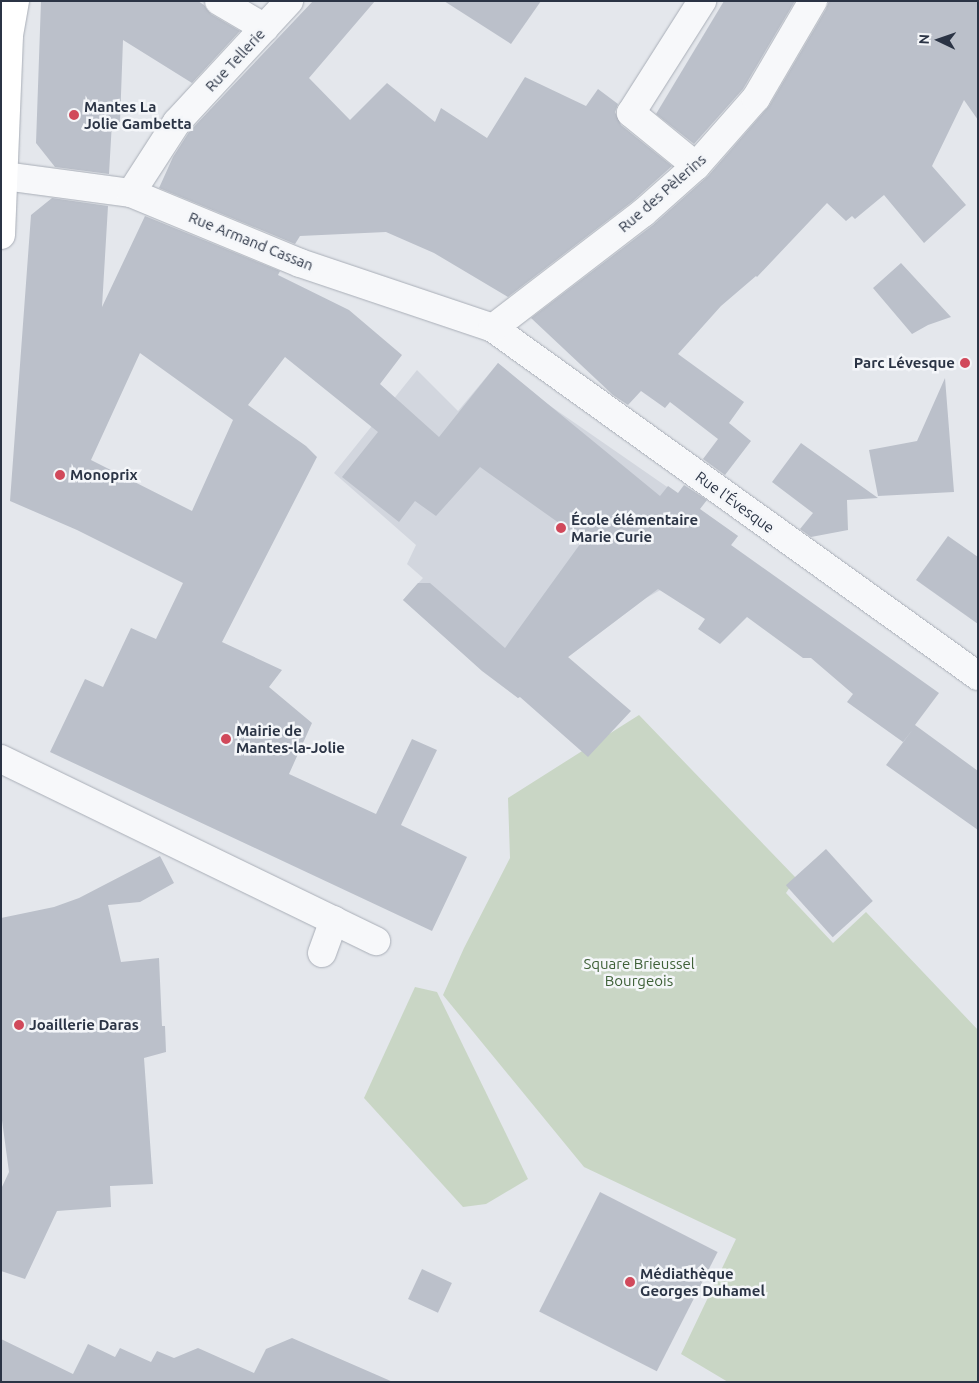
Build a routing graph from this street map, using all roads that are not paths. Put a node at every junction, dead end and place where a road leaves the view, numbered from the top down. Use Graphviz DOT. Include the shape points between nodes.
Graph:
graph roads {
  1 [pos="15,1"];
  2 [pos="219,1"];
  3 [pos="289,1"];
  4 [pos="702,1"];
  5 [pos="814,1"];
  6 [pos="265,28"];
  7 [pos="696,166"];
  8 [pos="3,167"];
  9 [pos="131,193"];
  10 [pos="1,235"];
  11 [pos="493,328"];
  12 [pos="978,676"];
  13 [pos="1,759"];
  14 [pos="334,920"];
  15 [pos="376,941"];
  16 [pos="322,952"];
  1 -- 8 [label="main road" via="9,36"];
  2 -- 6 [label="street"];
  3 -- 6 [label="street, Rue Tellerie"];
  4 -- 7 [label="street" via="631,113"];
  5 -- 7 [label="street, Rue des Pèlerins" via="756,98"];
  6 -- 9 [label="street, Rue Tellerie" via="177,122"];
  7 -- 11 [label="street, Rue des Pèlerins" via="643,213"];
  8 -- 9 [label="street, Rue Armand Cassan"];
  8 -- 10 [label="main road"];
  9 -- 11 [label="street, Rue Armand Cassan" via="300,262"];
  11 -- 12 [label="street, Rue l'Évesque"];
  13 -- 14 [label="street"];
  14 -- 15 [label="street"];
  14 -- 16 [label="street"];
}
